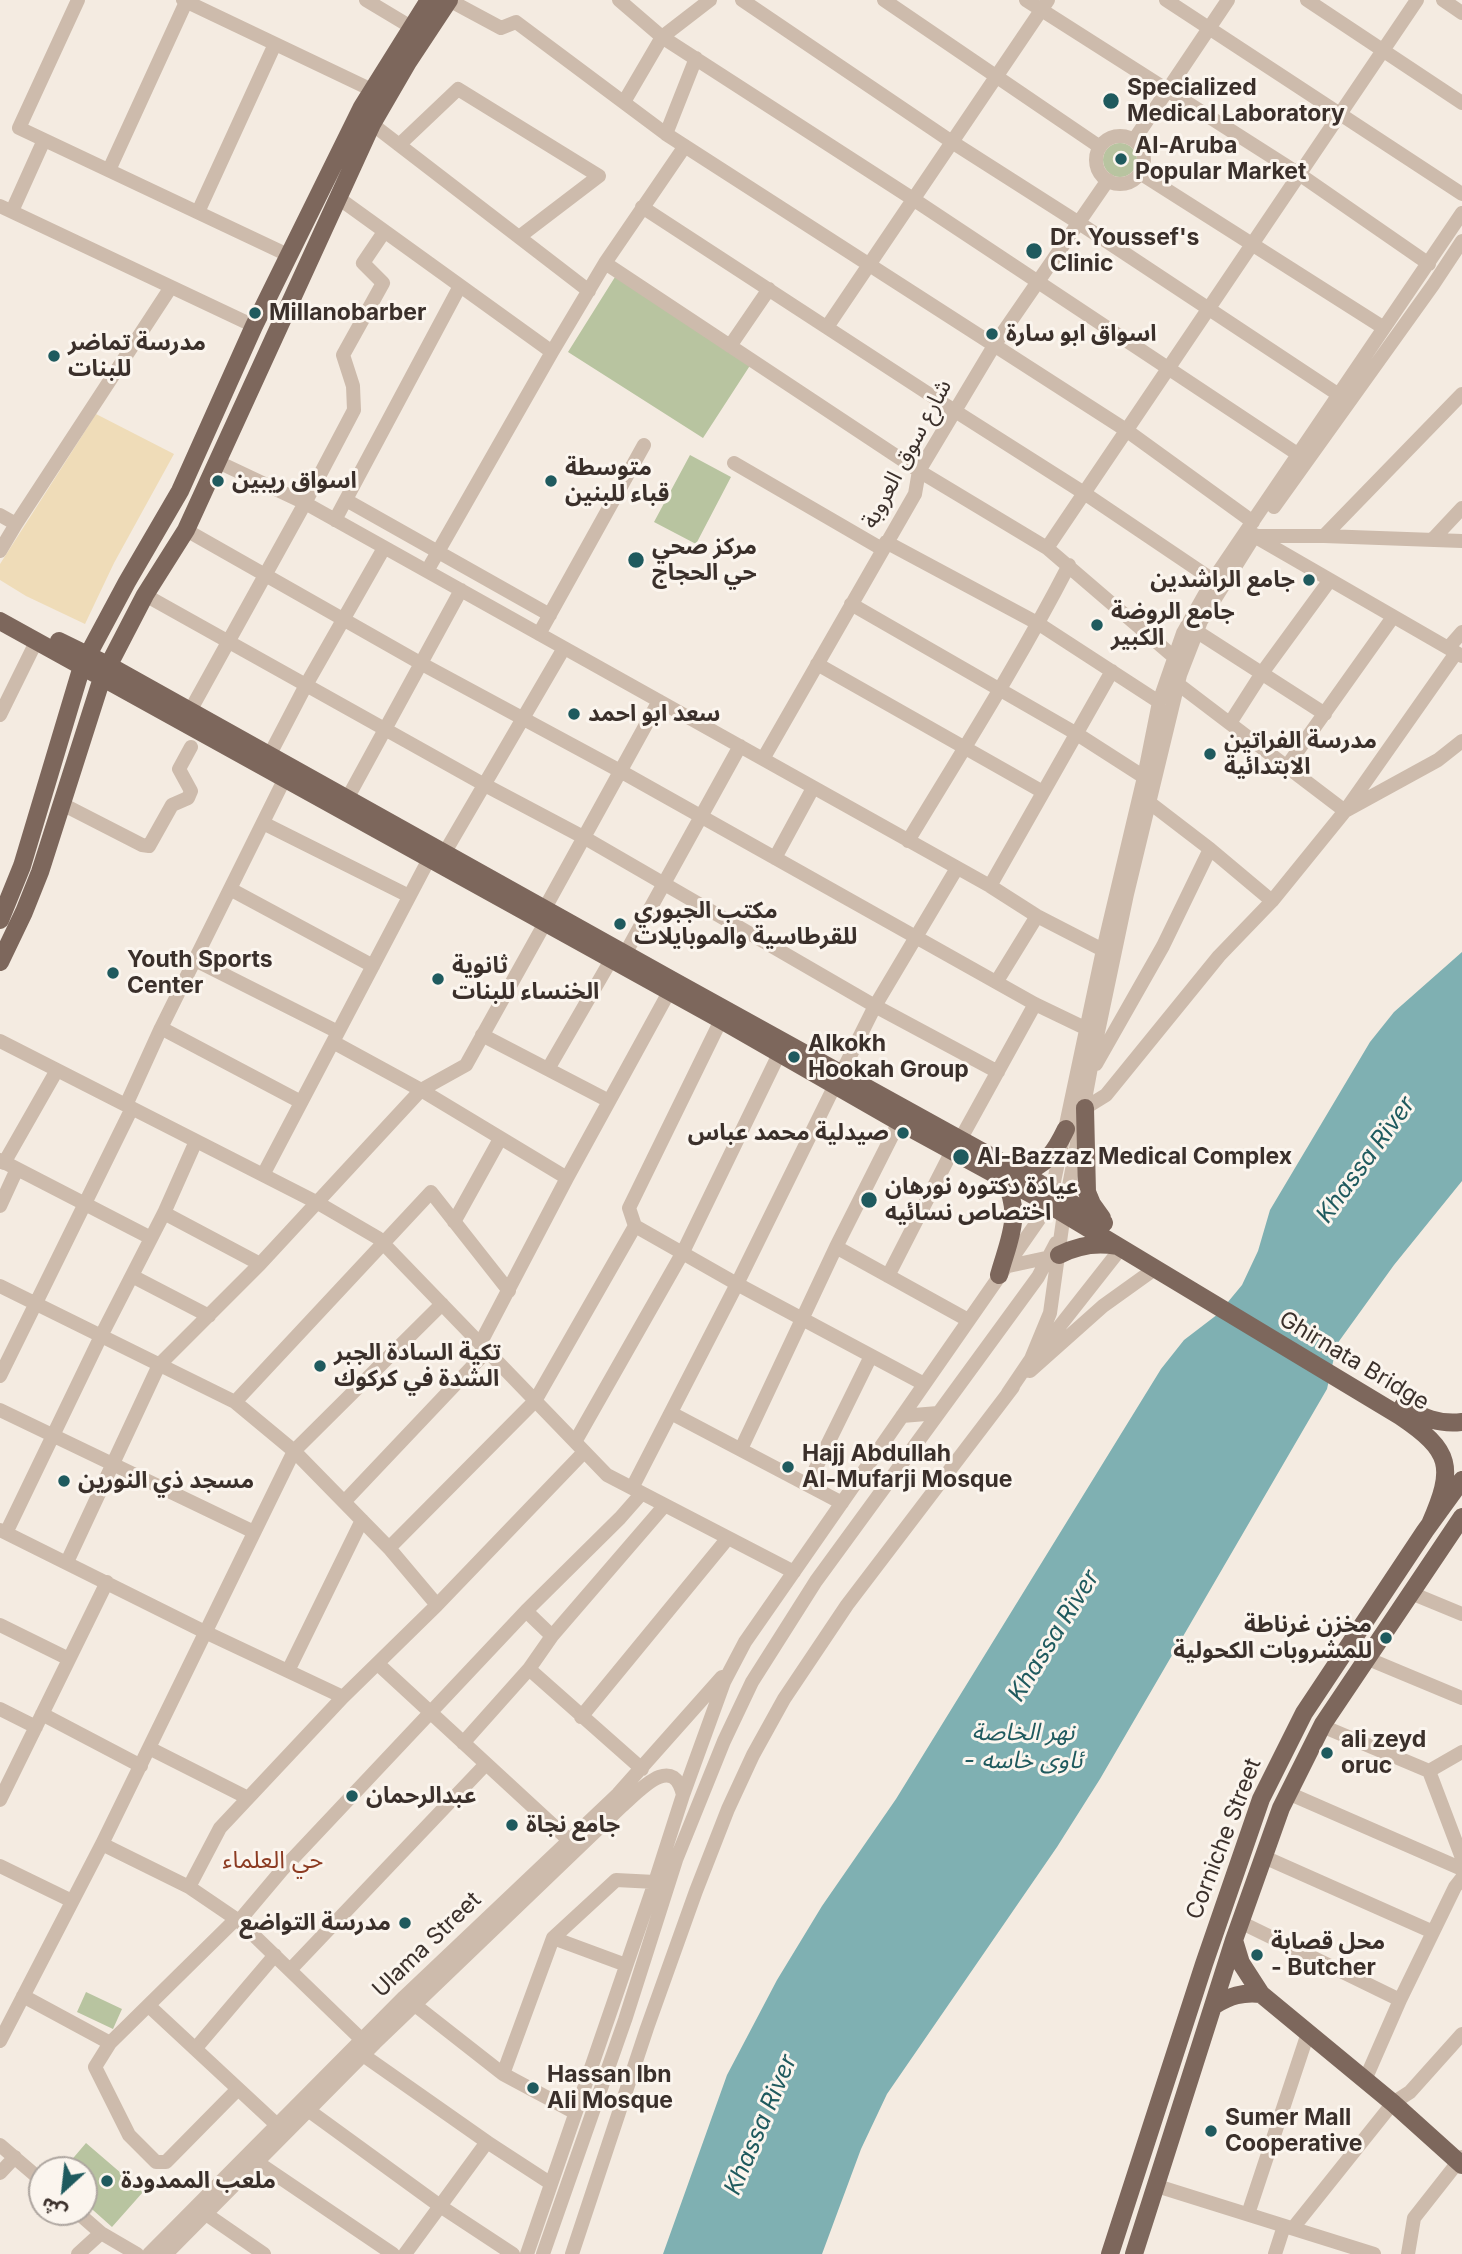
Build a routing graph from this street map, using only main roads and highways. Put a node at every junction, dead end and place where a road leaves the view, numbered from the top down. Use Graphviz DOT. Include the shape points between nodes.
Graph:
graph roads {
  1 [pos="429,0"];
  2 [pos="449,0"];
  3 [pos="0,611"];
  4 [pos="0,621"];
  5 [pos="85,661"];
  6 [pos="105,672"];
  7 [pos="437,855"];
  8 [pos="0,920"];
  9 [pos="618,957"];
  10 [pos="0,962"];
  11 [pos="838,1079"];
  12 [pos="1085,1108"];
  13 [pos="1066,1129"];
  14 [pos="956,1145"];
  15 [pos="1012,1176"];
  16 [pos="1058,1202"];
  17 [pos="1111,1228"];
  18 [pos="1122,1247"];
  19 [pos="1056,1257"];
  20 [pos="1001,1271"];
  21 [pos="1210,1297"];
  22 [pos="1351,1382"];
  23 [pos="1462,1422"];
  24 [pos="1462,1480"];
  25 [pos="1462,1517"];
  26 [pos="1430,1524"];
  27 [pos="1462,1530"];
  28 [pos="1443,1544"];
  29 [pos="1234,1940"];
  30 [pos="1261,1994"];
  31 [pos="1215,2006"];
  32 [pos="1461,2162"];
  33 [pos="1110,2254"];
  34 [pos="1134,2254"];
  1 -- 5 [label="main road" via="372,90 254,326 180,491"];
  2 -- 6 [label="main road" via="372,124 186,530"];
  3 -- 5 [label="main road"];
  4 -- 5 [label="main road" via="36,642"];
  5 -- 6 [label="main road"];
  5 -- 8 [label="main road" via="22,866"];
  6 -- 7 [label="main road" via="284,780"];
  6 -- 7 [label="main road" via="190,711"];
  6 -- 10 [label="main road" via="24,912"];
  7 -- 9 [label="main road"];
  9 -- 11 [label="main road"];
  9 -- 11 [label="main road" via="669,992 779,1054"];
  11 -- 14 [label="main road"];
  11 -- 14 [label="main road" via="899,1122"];
  12 -- 17 [label="main road" via="1087,1192"];
  13 -- 15 [label="main road" via="1048,1160"];
  14 -- 15 [label="main road"];
  15 -- 16 [label="main road"];
  15 -- 20 [label="main road" via="1014,1214"];
  16 -- 17 [label="main road"];
  16 -- 18 [label="main road"];
  17 -- 21 [label="main road"];
  18 -- 19 [label="main road" via="1090,1245"];
  18 -- 21 [label="main road"];
  21 -- 22 [label="main road, Ghirnata Bridge"];
  22 -- 23 [label="main road, Ghirnata Bridge" via="1432,1420"];
  22 -- 26 [label="main road, Ghirnata Bridge" via="1436,1444 1446,1479"];
  24 -- 26 [label="main road, Corniche Street"];
  25 -- 28 [label="main road, Corniche Street"];
  26 -- 33 [label="main road, Corniche Street" via="1304,1713 1261,1799"];
  27 -- 28 [label="main road"];
  28 -- 29 [label="main road, Corniche Street" via="1322,1726 1281,1808"];
  29 -- 30 [label="main road" via="1241,1963"];
  29 -- 31 [label="main road, Corniche Street"];
  30 -- 31 [label="main road" via="1247,1992"];
  30 -- 32 [label="main road"];
  31 -- 34 [label="main road, Corniche Street"];
}
